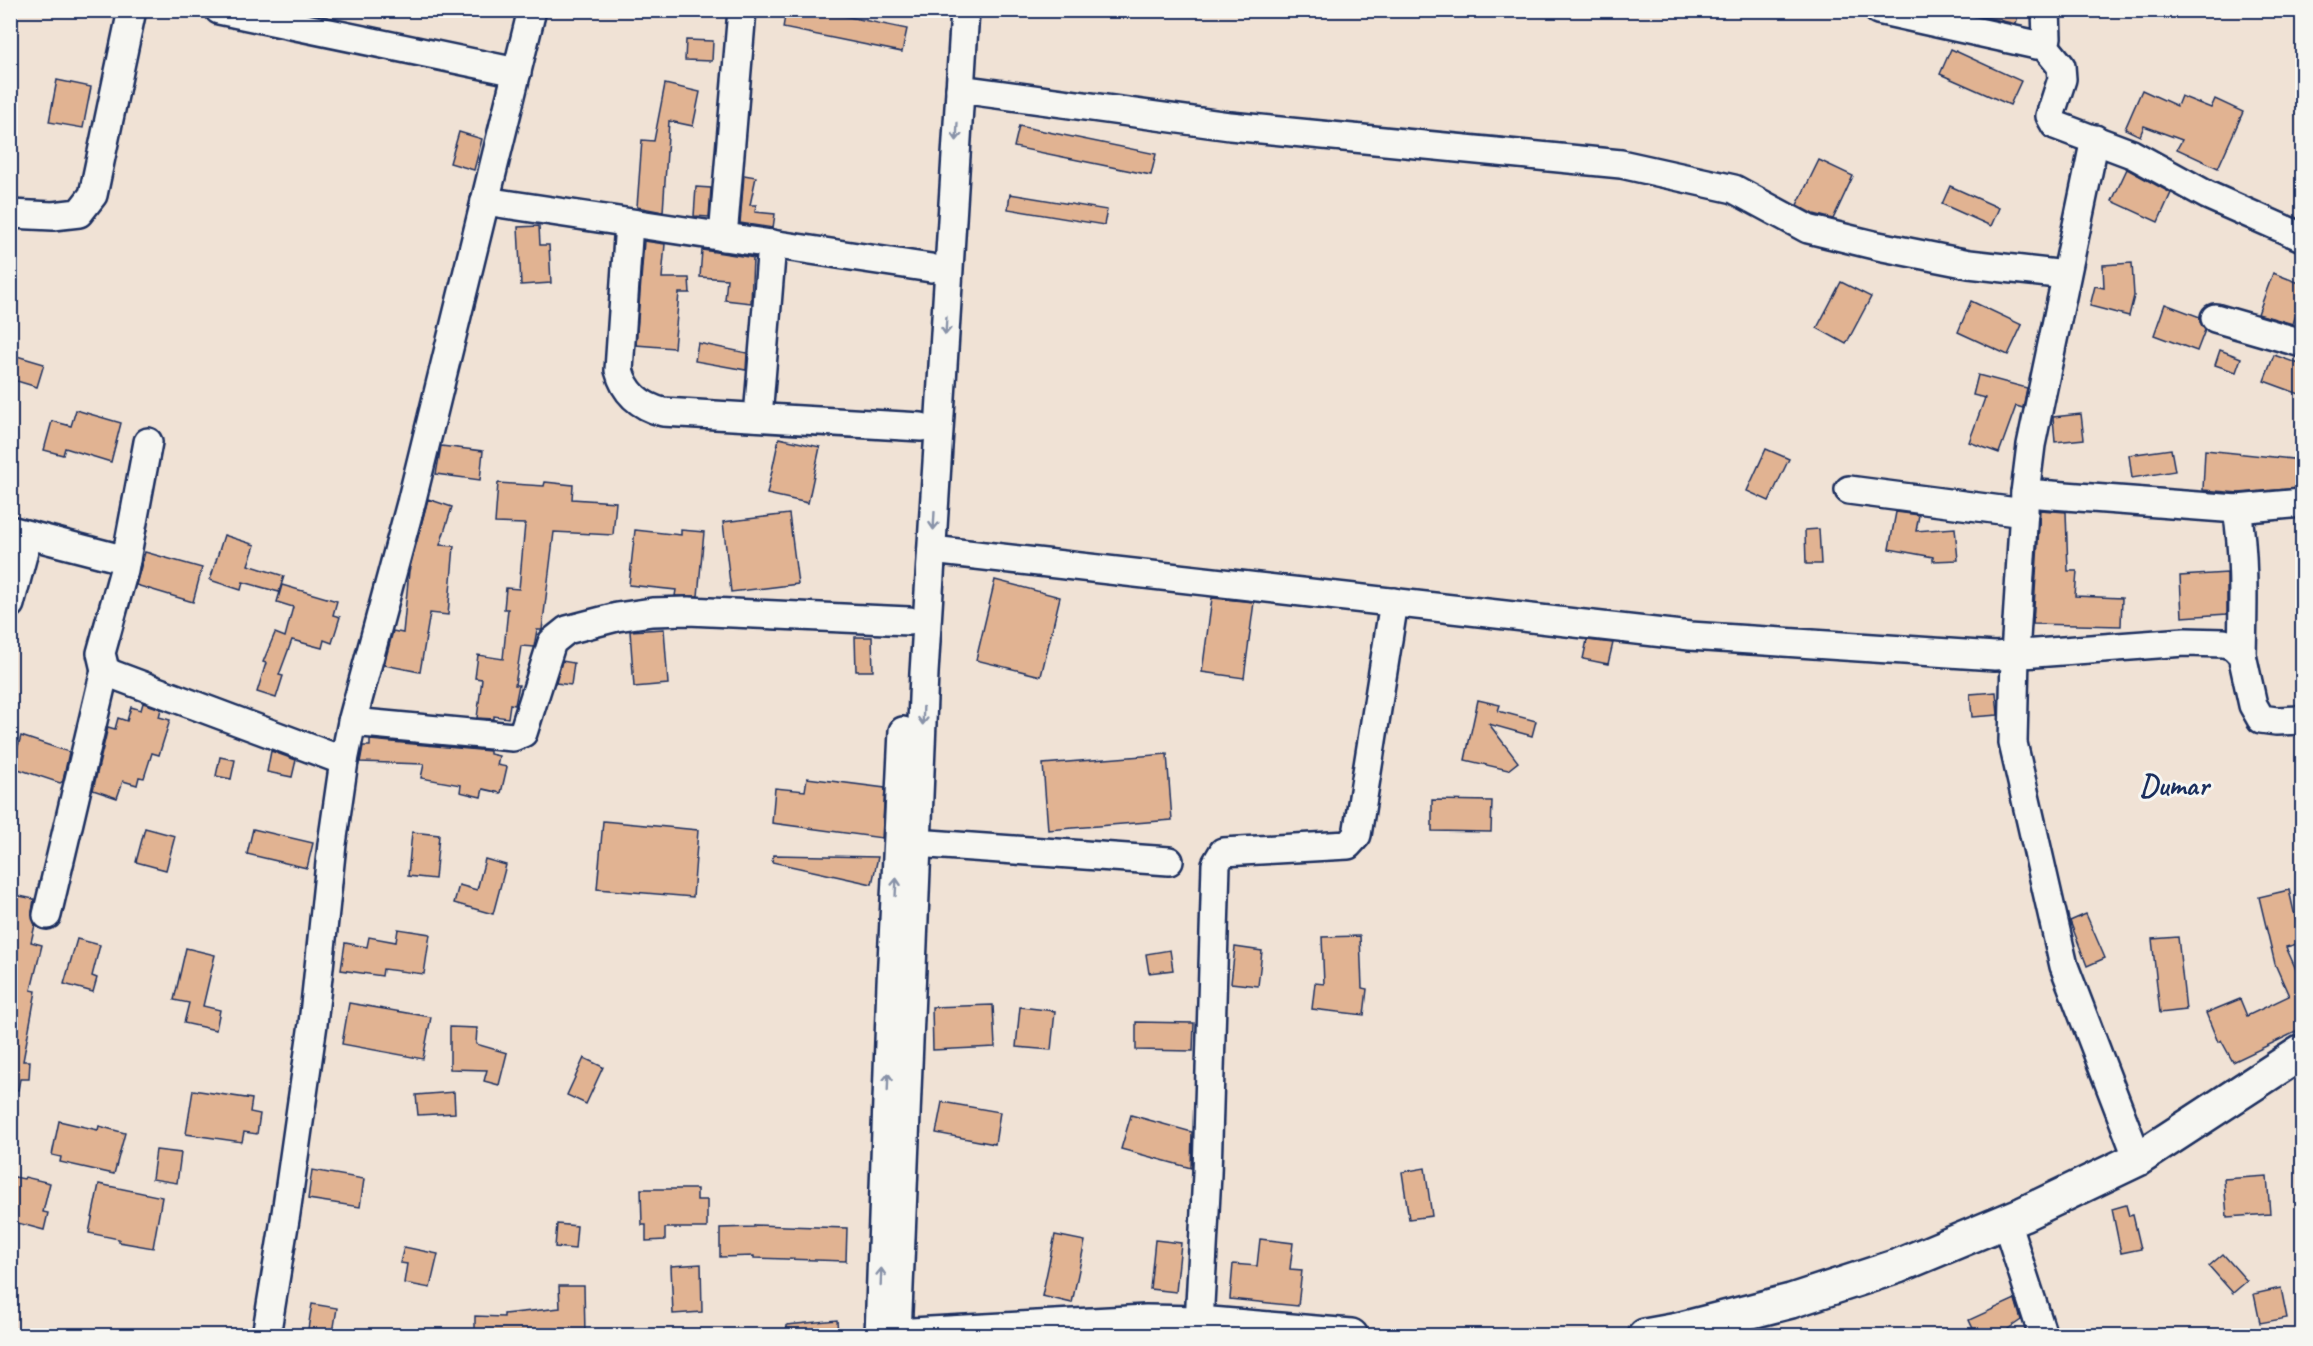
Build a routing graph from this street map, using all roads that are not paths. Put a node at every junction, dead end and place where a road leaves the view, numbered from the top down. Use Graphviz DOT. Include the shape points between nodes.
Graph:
graph roads {
  1 [pos="132,10"];
  2 [pos="219,10"];
  3 [pos="532,10"];
  4 [pos="742,10"];
  5 [pos="946,10"];
  6 [pos="965,10"];
  7 [pos="1878,10"];
  8 [pos="2046,10"];
  9 [pos="296,18"];
  10 [pos="2043,44"];
  11 [pos="517,72"];
  12 [pos="960,89"];
  13 [pos="2095,139"];
  14 [pos="485,201"];
  15 [pos="10,214"];
  16 [pos="629,223"];
  17 [pos="723,237"];
  18 [pos="2302,237"];
  19 [pos="772,244"];
  20 [pos="931,268"];
  21 [pos="2066,275"];
  22 [pos="2215,318"];
  23 [pos="2302,343"];
  24 [pos="758,417"];
  25 [pos="921,428"];
  26 [pos="148,442"];
  27 [pos="1849,490"];
  28 [pos="2025,503"];
  29 [pos="2302,503"];
  30 [pos="2237,509"];
  31 [pos="19,533"];
  32 [pos="932,550"];
  33 [pos="126,560"];
  34 [pos="1394,602"];
  35 [pos="10,604"];
  36 [pos="909,621"];
  37 [pos="2015,655"];
  38 [pos="2242,655"];
  39 [pos="105,670"];
  40 [pos="2302,720"];
  41 [pos="352,722"];
  42 [pos="344,761"];
  43 [pos="908,842"];
  44 [pos="1169,861"];
  45 [pos="47,915"];
  46 [pos="2302,1052"];
  47 [pos="2138,1159"];
  48 [pos="2006,1221"];
  49 [pos="1199,1323"];
  50 [pos="266,1335"];
  51 [pos="892,1335"];
  52 [pos="1351,1335"];
  53 [pos="1645,1335"];
  54 [pos="2043,1335"];
  1 -- 15 [label="street" via="93,195 79,213"];
  2 -- 9 [label="street"];
  3 -- 11 [label="street"];
  4 -- 17 [label="street"];
  5 -- 20 [label="street"];
  6 -- 12 [label="street"];
  7 -- 10 [label="street" via="2022,43"];
  8 -- 10 [label="street" via="2047,38"];
  9 -- 11 [label="street"];
  10 -- 13 [label="street" via="2061,66 2062,79 2050,116 2055,125"];
  11 -- 14 [label="street"];
  12 -- 21 [label="street" via="1230,126 1621,164 1734,189 1808,229 1969,264"];
  12 -- 32 [label="street, one-way"];
  13 -- 18 [label="street"];
  13 -- 21 [label="street"];
  14 -- 16 [label="street"];
  14 -- 41 [label="street"];
  16 -- 17 [label="street"];
  16 -- 24 [label="street" via="619,370 625,387 636,400 663,412"];
  17 -- 19 [label="street"];
  19 -- 20 [label="street"];
  19 -- 24 [label="street"];
  20 -- 25 [label="street"];
  21 -- 28 [label="street" via="2040,396"];
  22 -- 23 [label="street"];
  24 -- 25 [label="street"];
  25 -- 36 [label="street"];
  26 -- 33 [label="street"];
  27 -- 28 [label="street"];
  28 -- 30 [label="street"];
  28 -- 37 [label="street"];
  29 -- 30 [label="street"];
  30 -- 38 [label="street" via="2244,578"];
  31 -- 33 [label="street"];
  31 -- 35 [label="street"];
  32 -- 34 [label="street"];
  32 -- 43 [label="street, one-way"];
  33 -- 39 [label="street" via="101,652"];
  34 -- 37 [label="street" via="1690,636"];
  34 -- 49 [label="street" via="1357,835 1348,845 1223,852 1216,864"];
  36 -- 41 [label="street" via="687,611 618,617 567,630 552,642 523,733 513,737"];
  36 -- 43 [label="street"];
  37 -- 38 [label="street" via="2185,642 2229,645"];
  37 -- 47 [label="street" via="2013,743 2064,966"];
  38 -- 40 [label="street" via="2253,705 2261,718 2276,722"];
  39 -- 42 [label="street"];
  39 -- 45 [label="street"];
  41 -- 42 [label="street"];
  42 -- 50 [label="street" via="313,1024"];
  43 -- 44 [label="street"];
  43 -- 51 [label="street"];
  46 -- 47 [label="highway"];
  47 -- 48 [label="highway"];
  48 -- 53 [label="highway" via="1898,1266 1791,1301"];
  48 -- 54 [label="street"];
  49 -- 51 [label="highway" via="1146,1322"];
  49 -- 52 [label="highway"];
}
